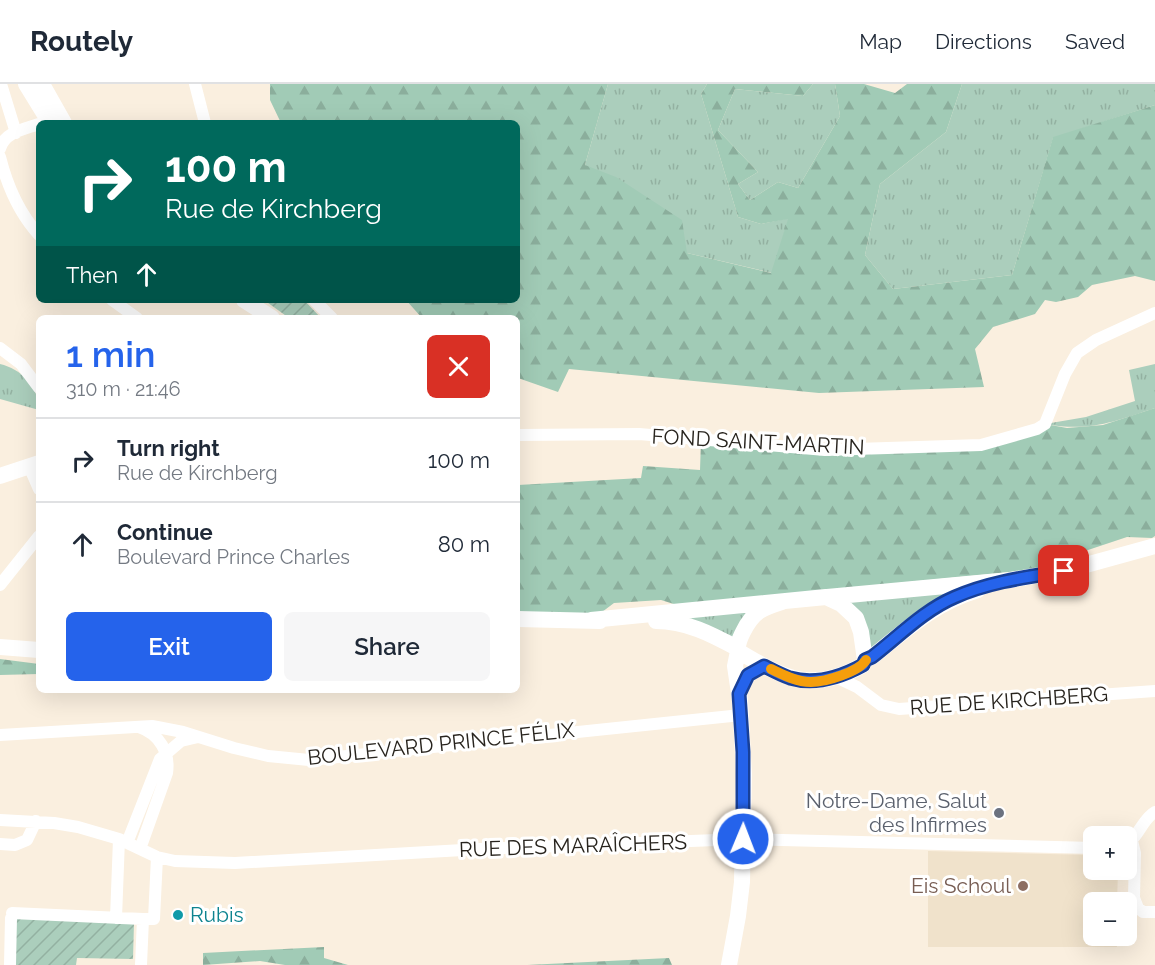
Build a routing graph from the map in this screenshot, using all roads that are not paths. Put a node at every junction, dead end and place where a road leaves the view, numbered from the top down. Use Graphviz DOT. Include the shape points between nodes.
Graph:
graph roads {
  1 [pos="1,84"];
  2 [pos="26,84"];
  3 [pos="42,84"];
  4 [pos="195,84"];
  5 [pos="43,120"];
  6 [pos="62,120"];
  7 [pos="204,120"];
  8 [pos="36,125"];
  9 [pos="16,133"];
  10 [pos="0,149"];
  11 [pos="0,157"];
  12 [pos="36,230"];
  13 [pos="116,303"];
  14 [pos="249,303"];
  15 [pos="317,303"];
  16 [pos="1155,313"];
  17 [pos="133,315"];
  18 [pos="267,315"];
  19 [pos="329,315"];
  20 [pos="0,348"];
  21 [pos="36,384"];
  22 [pos="520,435"];
  23 [pos="34,465"];
  24 [pos="0,476"];
  25 [pos="36,539"];
  26 [pos="1155,546"];
  27 [pos="5,572"];
  28 [pos="1010,580"];
  29 [pos="0,585"];
  30 [pos="826,597"];
  31 [pos="785,601"];
  32 [pos="520,619"];
  33 [pos="591,620"];
  34 [pos="0,647"];
  35 [pos="737,649"];
  36 [pos="36,650"];
  37 [pos="864,662"];
  38 [pos="764,666"];
  39 [pos="836,676"];
  40 [pos="1155,691"];
  41 [pos="739,694"];
  42 [pos="868,694"];
  43 [pos="741,715"];
  44 [pos="136,726"];
  45 [pos="0,735"];
  46 [pos="198,737"];
  47 [pos="166,752"];
  48 [pos="1155,812"];
  49 [pos="0,820"];
  50 [pos="36,821"];
  51 [pos="1137,831"];
  52 [pos="743,839"];
  53 [pos="123,841"];
  54 [pos="0,844"];
  55 [pos="1083,848"];
  56 [pos="140,849"];
  57 [pos="157,857"];
  58 [pos="1134,880"];
  59 [pos="1155,912"];
  60 [pos="116,918"];
  61 [pos="143,919"];
  62 [pos="10,965"];
  63 [pos="141,965"];
  64 [pos="729,965"];
  1 -- 9 [label="street"];
  2 -- 5 [label="main road"];
  3 -- 6 [label="main road"];
  4 -- 7 [label="street"];
  8 -- 9 [label="street"];
  9 -- 10 [label="street" via="7,136"];
  11 -- 12 [label="street" via="22,213"];
  13 -- 17 [label="street"];
  14 -- 18 [label="main road"];
  15 -- 19 [label="street"];
  16 -- 22 [label="street, FOND SAINT-MARTIN" via="1077,353 1046,424 981,445 825,450 639,435"];
  20 -- 21 [label="street" via="21,364"];
  23 -- 24 [label="main road"];
  25 -- 27 [label="street"];
  26 -- 28 [label="main road" via="1064,571"];
  27 -- 29 [label="street"];
  28 -- 30 [label="main road"];
  28 -- 37 [label="main road" via="954,597"];
  30 -- 31 [label="main road"];
  30 -- 37 [label="main road" via="856,618"];
  31 -- 33 [label="main road"];
  31 -- 35 [label="main road" via="755,613"];
  32 -- 33 [label="main road"];
  33 -- 35 [label="main road" via="668,621 703,631"];
  34 -- 36 [label="main road"];
  35 -- 38 [label="main road"];
  35 -- 41 [label="main road"];
  37 -- 39 [label="main road"];
  37 -- 42 [label="street"];
  38 -- 39 [label="main road" via="789,678 811,682"];
  38 -- 41 [label="main road" via="748,675"];
  39 -- 42 [label="street, RUE DE KIRCHBERG"];
  40 -- 42 [label="street, RUE DE KIRCHBERG" via="899,709 881,705"];
  41 -- 43 [label="main road"];
  43 -- 46 [label="street, BOULEVARD PRINCE FÉLIX" via="309,760 268,756"];
  43 -- 52 [label="main road"];
  44 -- 45 [label="street, BOULEVARD PRINCE FÉLIX"];
  44 -- 46 [label="street, BOULEVARD PRINCE FÉLIX" via="168,728"];
  44 -- 47 [label="street" via="154,736"];
  46 -- 47 [label="street" via="181,741"];
  47 -- 53 [label="street"];
  47 -- 56 [label="street" via="167,773"];
  48 -- 51 [label="street"];
  49 -- 50 [label="street, RUE DES MARAÎCHERS"];
  50 -- 53 [label="street, RUE DES MARAÎCHERS" via="78,827"];
  50 -- 54 [label="street" via="27,840 15,845"];
  52 -- 55 [label="street, RUE DES MARAÎCHERS"];
  52 -- 57 [label="street, RUE DES MARAÎCHERS" via="235,863 195,863"];
  52 -- 64 [label="main road" via="742,882"];
  53 -- 56 [label="street, RUE DES MARAÎCHERS"];
  53 -- 60 [label="street"];
  56 -- 57 [label="street, RUE DES MARAÎCHERS"];
  57 -- 61 [label="street" via="154,919"];
  58 -- 59 [label="street" via="1138,908"];
  60 -- 61 [label="street"];
  60 -- 62 [label="street" via="11,916"];
  61 -- 63 [label="street"];
}
